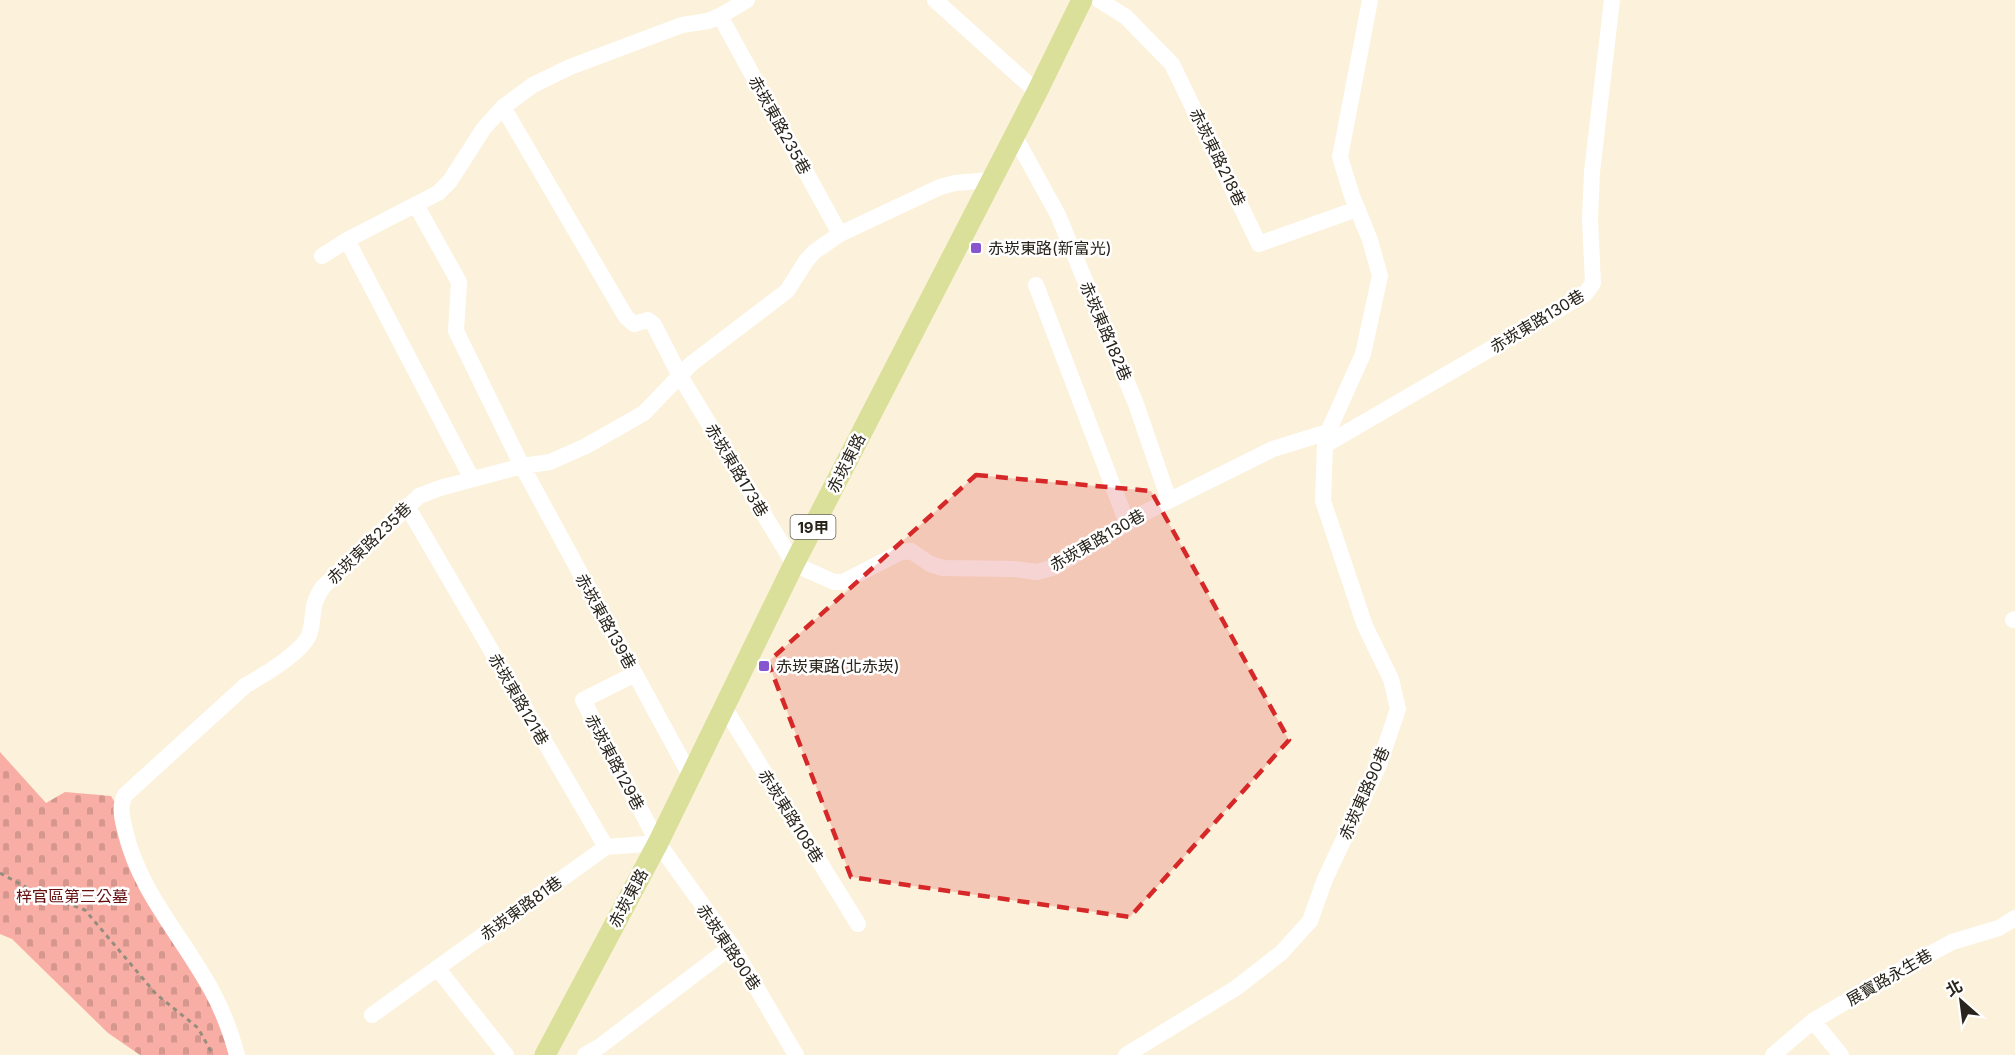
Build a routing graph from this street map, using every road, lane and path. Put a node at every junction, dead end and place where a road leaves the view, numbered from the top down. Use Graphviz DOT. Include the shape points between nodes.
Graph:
graph roads {
  1 [pos="747,0"];
  2 [pos="934,0"];
  3 [pos="1082,0"];
  4 [pos="1099,0"];
  5 [pos="1370,0"];
  6 [pos="1612,0"];
  7 [pos="720,16"];
  8 [pos="1037,92"];
  9 [pos="503,107"];
  10 [pos="1014,135"];
  11 [pos="990,180"];
  12 [pos="416,205"];
  13 [pos="1358,209"];
  14 [pos="840,234"];
  15 [pos="347,240"];
  16 [pos="322,256"];
  17 [pos="1036,285"];
  18 [pos="680,376"];
  19 [pos="1326,439"];
  20 [pos="522,466"];
  21 [pos="472,479"];
  22 [pos="1169,500"];
  23 [pos="407,506"];
  24 [pos="1127,523"];
  25 [pos="794,564"];
  26 [pos="635,674"];
  27 [pos="724,707"];
  28 [pos="690,775"];
  29 [pos="658,843"];
  30 [pos="606,847"];
  31 [pos="0,873"];
  32 [pos="2015,918"];
  33 [pos="858,924"];
  34 [pos="732,946"];
  35 [pos="437,968"];
  36 [pos="372,1015"];
  37 [pos="1813,1021"];
  38 [pos="213,1055"];
  39 [pos="237,1055"];
  40 [pos="506,1055"];
  41 [pos="545,1055"];
  42 [pos="585,1055"];
  43 [pos="796,1055"];
  44 [pos="1126,1055"];
  45 [pos="1773,1055"];
  46 [pos="1840,1055"];
  1 -- 7 [label="street"];
  2 -- 8 [label="street"];
  3 -- 8 [label="main road, 赤崁東路 / 19甲"];
  4 -- 13 [label="street, 赤崁東路218巷" via="1126,17 1172,64 1259,244"];
  5 -- 13 [label="street" via="1340,157"];
  6 -- 19 [label="street, 赤崁東路130巷" via="1592,172 1590,290"];
  7 -- 9 [label="street" via="682,25 570,67 533,85"];
  7 -- 14 [label="street, 赤崁東路235巷"];
  8 -- 10 [label="main road, 赤崁東路 / 19甲"];
  9 -- 12 [label="street" via="443,189"];
  9 -- 18 [label="street, 赤崁東路173巷" via="626,317 634,324 652,321"];
  10 -- 11 [label="main road, 赤崁東路 / 19甲"];
  10 -- 22 [label="street, 赤崁東路182巷" via="1058,215 1136,404"];
  11 -- 14 [label="street, 赤崁東路235巷" via="940,187"];
  11 -- 25 [label="main road, 赤崁東路 / 19甲"];
  12 -- 15 [label="street"];
  12 -- 20 [label="street, 赤崁東路139巷" via="459,282 456,331"];
  13 -- 19 [label="street" via="1380,276 1363,354"];
  14 -- 18 [label="street, 赤崁東路235巷" via="814,252 787,291"];
  15 -- 16 [label="street"];
  15 -- 21 [label="street"];
  17 -- 24 [label="street"];
  18 -- 20 [label="street, 赤崁東路235巷" via="650,408 586,446 550,462"];
  18 -- 25 [label="street, 赤崁東路173巷"];
  19 -- 22 [label="street, 赤崁東路130巷" via="1273,449"];
  19 -- 44 [label="street, 赤崁東路90巷" via="1323,501 1398,709 1379,765 1324,879 1310,921 1281,953 1236,987"];
  20 -- 21 [label="street, 赤崁東路235巷"];
  20 -- 26 [label="street, 赤崁東路139巷"];
  21 -- 23 [label="street, 赤崁東路235巷" via="429,491"];
  22 -- 24 [label="street, 赤崁東路130巷"];
  23 -- 30 [label="street, 赤崁東路121巷"];
  23 -- 39 [label="street, 赤崁東路235巷" via="323,587 316,597 307,641 246,686 139,781 120,804 135,863 156,904 212,991"];
  24 -- 25 [label="street, 赤崁東路130巷" via="1055,567 1037,572 943,568 911,551 901,552 843,582 834,582"];
  25 -- 27 [label="main road, 赤崁東路 / 19甲"];
  26 -- 28 [label="street, 赤崁東路139巷"];
  26 -- 29 [label="street, 赤崁東路129巷" via="583,700"];
  27 -- 28 [label="main road, 赤崁東路 / 19甲"];
  27 -- 33 [label="street, 赤崁東路108巷"];
  28 -- 29 [label="main road, 赤崁東路 / 19甲"];
  29 -- 30 [label="street"];
  29 -- 34 [label="street, 赤崁東路90巷"];
  29 -- 41 [label="main road, 赤崁東路 / 19甲"];
  30 -- 35 [label="street, 赤崁東路81巷"];
  31 -- 38 [label="path" via="33,891 85,910 156,994 198,1028"];
  32 -- 37 [label="street, 展寶路永生巷" via="1952,942"];
  34 -- 42 [label="street"];
  34 -- 43 [label="street, 赤崁東路90巷"];
  35 -- 36 [label="street, 赤崁東路81巷"];
  35 -- 40 [label="street"];
  37 -- 45 [label="street, 展寶路永生巷"];
  37 -- 46 [label="street"];
}
